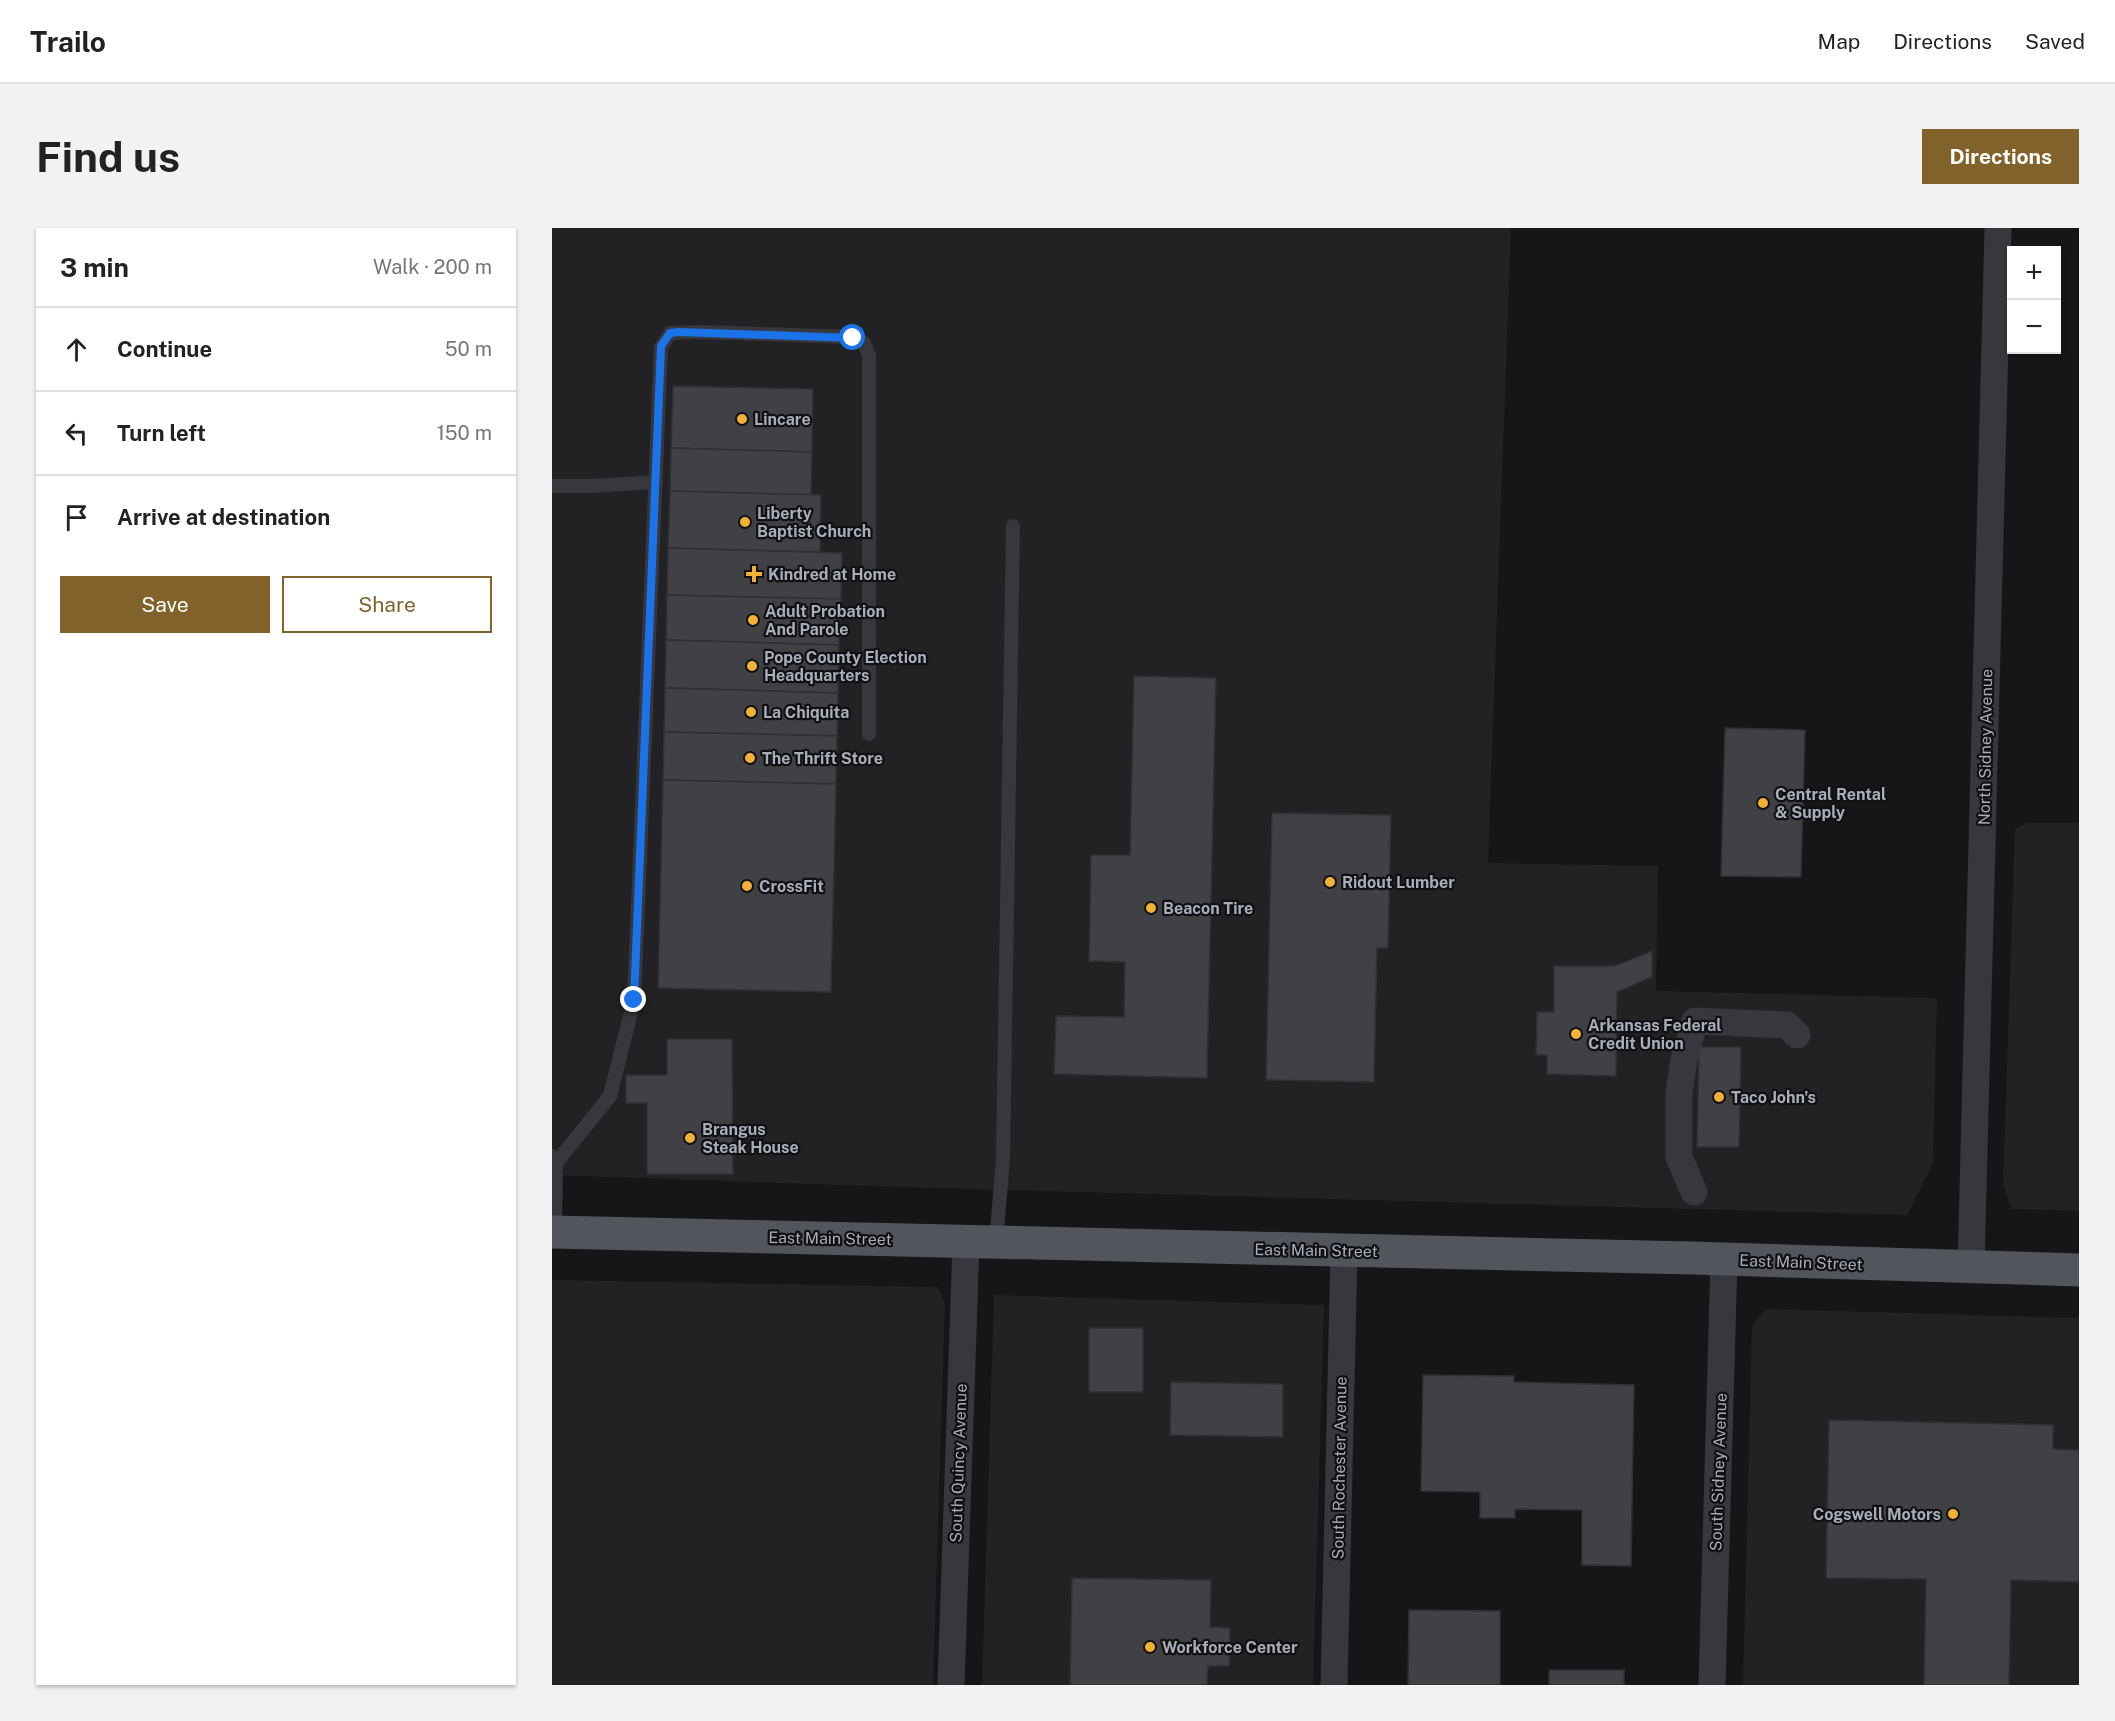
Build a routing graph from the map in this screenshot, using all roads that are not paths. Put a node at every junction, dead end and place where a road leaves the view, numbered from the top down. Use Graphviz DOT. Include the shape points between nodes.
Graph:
graph roads {
  1 [pos="1998,228"];
  2 [pos="656,482"];
  3 [pos="552,486"];
  4 [pos="1013,526"];
  5 [pos="869,734"];
  6 [pos="1797,1035"];
  7 [pos="554,1160"];
  8 [pos="1694,1192"];
  9 [pos="554,1232"];
  10 [pos="981,1242"];
  11 [pos="1344,1251"];
  12 [pos="1724,1259"];
  13 [pos="1971,1267"];
  14 [pos="2079,1270"];
  15 [pos="951,1685"];
  16 [pos="1334,1685"];
  17 [pos="1712,1685"];
  1 -- 13 [label="street, North Sidney Avenue"];
  2 -- 3 [label="lane"];
  2 -- 5 [label="lane" via="661,346 670,333 853,338 864,343 869,355"];
  2 -- 7 [label="lane" via="634,1000 610,1096"];
  4 -- 10 [label="lane" via="1003,1159"];
  6 -- 8 [label="street" via="1787,1025 1695,1021 1680,1092 1680,1157"];
  7 -- 9 [label="lane"];
  9 -- 10 [label="main road, East Main Street"];
  10 -- 11 [label="main road, East Main Street"];
  10 -- 15 [label="street, South Quincy Avenue"];
  11 -- 12 [label="main road, East Main Street"];
  11 -- 16 [label="street, South Rochester Avenue"];
  12 -- 13 [label="main road, East Main Street"];
  12 -- 17 [label="street, South Sidney Avenue"];
  13 -- 14 [label="main road, East Main Street"];
}
